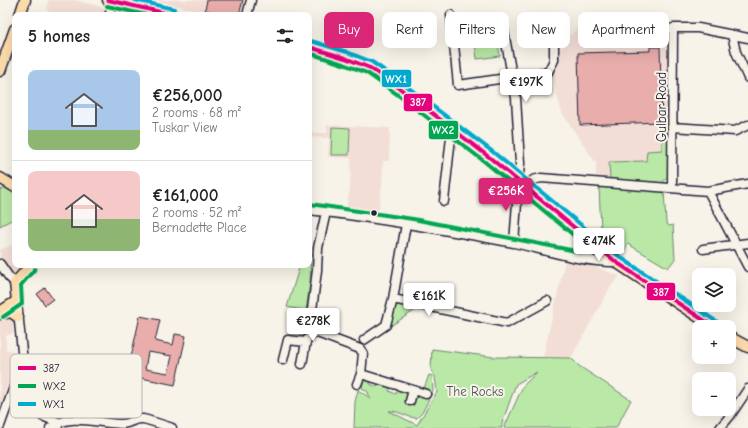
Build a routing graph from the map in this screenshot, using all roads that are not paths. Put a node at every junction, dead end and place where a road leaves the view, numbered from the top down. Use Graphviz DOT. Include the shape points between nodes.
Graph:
graph roads {
  1 [pos="25,0"];
  2 [pos="251,0"];
  3 [pos="111,1"];
  4 [pos="21,12"];
  5 [pos="109,12"];
  6 [pos="160,12"];
  7 [pos="248,12"];
  8 [pos="732,35"];
  9 [pos="12,37"];
  10 [pos="748,38"];
  11 [pos="312,48"];
  12 [pos="454,48"];
  13 [pos="506,48"];
  14 [pos="554,48"];
  15 [pos="0,71"];
  16 [pos="512,78"];
  17 [pos="748,78"];
  18 [pos="748,125"];
  19 [pos="672,127"];
  20 [pos="452,128"];
  21 [pos="0,178"];
  22 [pos="518,182"];
  23 [pos="748,184"];
  24 [pos="12,185"];
  25 [pos="672,187"];
  26 [pos="527,188"];
  27 [pos="708,191"];
  28 [pos="444,201"];
  29 [pos="312,210"];
  30 [pos="326,212"];
  31 [pos="406,224"];
  32 [pos="514,243"];
  33 [pos="748,243"];
  34 [pos="736,245"];
  35 [pos="596,246"];
  36 [pos="703,249"];
  37 [pos="582,258"];
  38 [pos="616,262"];
  39 [pos="0,264"];
  40 [pos="748,267"];
  41 [pos="28,268"];
  42 [pos="15,282"];
  43 [pos="393,299"];
  44 [pos="17,301"];
  45 [pos="547,301"];
  46 [pos="0,313"];
  47 [pos="18,318"];
  48 [pos="703,320"];
  49 [pos="312,331"];
  50 [pos="364,340"];
  51 [pos="736,340"];
  52 [pos="306,342"];
  53 [pos="748,346"];
  54 [pos="22,354"];
  55 [pos="283,360"];
  56 [pos="302,364"];
  57 [pos="361,374"];
  58 [pos="357,384"];
  59 [pos="748,389"];
  60 [pos="414,390"];
  61 [pos="426,394"];
  62 [pos="10,398"];
  63 [pos="410,402"];
  64 [pos="46,418"];
  65 [pos="58,425"];
  66 [pos="0,426"];
  67 [pos="124,426"];
  68 [pos="50,428"];
  69 [pos="172,428"];
  70 [pos="720,428"];
  1 -- 4 [label="main road"];
  2 -- 7 [label="street"];
  3 -- 5 [label="street"];
  3 -- 6 [label="main road"];
  8 -- 10 [label="street"];
  8 -- 17 [label="street" via="736,52"];
  8 -- 19 [label="street, Gulbar Road" via="698,28 673,28"];
  9 -- 15 [label="main road"];
  11 -- 20 [label="main road" via="370,68 398,86"];
  12 -- 16 [label="street" via="458,85"];
  13 -- 16 [label="street"];
  14 -- 16 [label="street" via="554,60 548,72"];
  16 -- 22 [label="street" via="516,98 520,163"];
  18 -- 19 [label="street" via="735,131"];
  19 -- 25 [label="street, Gulbar Road"];
  20 -- 22 [label="main road"];
  20 -- 28 [label="street"];
  21 -- 24 [label="main road"];
  22 -- 26 [label="main road"];
  22 -- 32 [label="street"];
  23 -- 27 [label="street"];
  25 -- 26 [label="street" via="541,178 534,180"];
  25 -- 27 [label="street"];
  26 -- 35 [label="main road"];
  27 -- 34 [label="street"];
  29 -- 30 [label="street"];
  30 -- 31 [label="street"];
  30 -- 49 [label="street" via="318,248"];
  31 -- 32 [label="street"];
  31 -- 43 [label="street"];
  32 -- 37 [label="street"];
  33 -- 34 [label="street"];
  34 -- 36 [label="street"];
  34 -- 40 [label="street"];
  35 -- 37 [label="street" via="591,253"];
  35 -- 38 [label="main road"];
  37 -- 38 [label="street" via="600,263"];
  38 -- 48 [label="main road"];
  39 -- 42 [label="street"];
  41 -- 42 [label="main road"];
  42 -- 44 [label="main road"];
  43 -- 45 [label="street" via="507,323"];
  43 -- 50 [label="street" via="386,325"];
  44 -- 46 [label="main road"];
  44 -- 47 [label="street"];
  46 -- 47 [label="main road" via="11,312"];
  47 -- 54 [label="street"];
  49 -- 52 [label="street"];
  49 -- 57 [label="street" via="360,349"];
  51 -- 53 [label="main road"];
  52 -- 55 [label="street" via="285,338"];
  52 -- 56 [label="street"];
  57 -- 58 [label="street"];
  57 -- 60 [label="street"];
  59 -- 70 [label="street"];
  60 -- 61 [label="street"];
  60 -- 63 [label="street"];
  62 -- 66 [label="street"];
  64 -- 65 [label="street"];
  65 -- 67 [label="street" via="89,420"];
  65 -- 68 [label="street"];
  67 -- 69 [label="street" via="130,420 141,419"];
}
